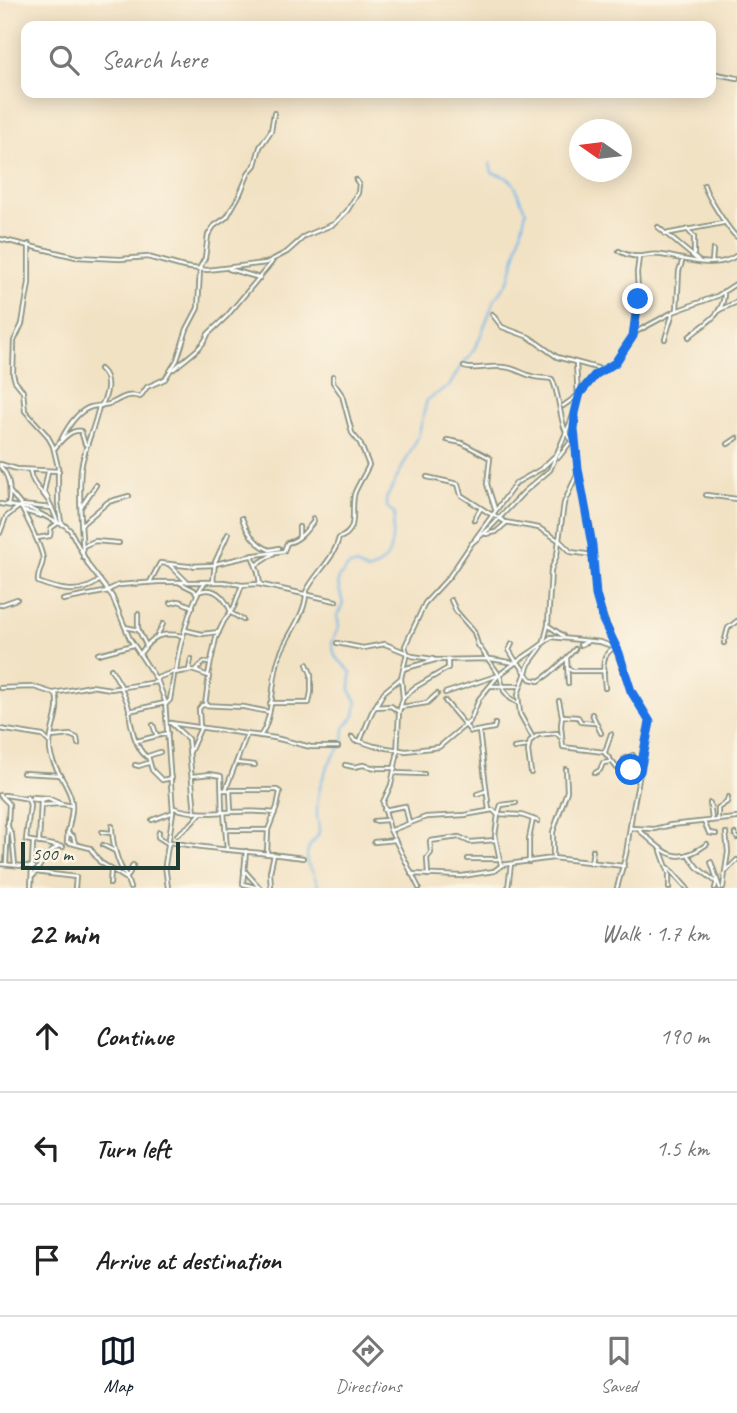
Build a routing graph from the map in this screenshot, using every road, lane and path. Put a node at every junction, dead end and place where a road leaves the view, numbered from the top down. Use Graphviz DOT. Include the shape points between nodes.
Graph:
graph roads {
  1 [pos="716,74"];
  2 [pos="737,78"];
  3 [pos="274,113"];
  4 [pos="356,180"];
  5 [pos="704,185"];
  6 [pos="725,222"];
  7 [pos="658,227"];
  8 [pos="687,229"];
  9 [pos="665,234"];
  10 [pos="737,237"];
  11 [pos="0,239"];
  12 [pos="29,244"];
  13 [pos="713,250"];
  14 [pos="620,251"];
  15 [pos="694,256"];
  16 [pos="639,257"];
  17 [pos="736,257"];
  18 [pos="274,259"];
  19 [pos="682,261"];
  20 [pos="700,262"];
  21 [pos="712,262"];
  22 [pos="226,268"];
  23 [pos="200,269"];
  24 [pos="260,278"];
  25 [pos="737,282"];
  26 [pos="724,291"];
  27 [pos="737,302"];
  28 [pos="677,310"];
  29 [pos="719,310"];
  30 [pos="673,312"];
  31 [pos="492,314"];
  32 [pos="633,336"];
  33 [pos="689,337"];
  34 [pos="666,339"];
  35 [pos="576,363"];
  36 [pos="464,367"];
  37 [pos="100,369"];
  38 [pos="604,370"];
  39 [pos="169,373"];
  40 [pos="333,376"];
  41 [pos="578,398"];
  42 [pos="100,406"];
  43 [pos="561,407"];
  44 [pos="575,414"];
  45 [pos="566,433"];
  46 [pos="737,438"];
  47 [pos="573,439"];
  48 [pos="61,440"];
  49 [pos="447,440"];
  50 [pos="728,444"];
  51 [pos="86,446"];
  52 [pos="54,449"];
  53 [pos="559,452"];
  54 [pos="556,459"];
  55 [pos="0,465"];
  56 [pos="30,471"];
  57 [pos="59,471"];
  58 [pos="48,472"];
  59 [pos="578,472"];
  60 [pos="426,477"];
  61 [pos="96,485"];
  62 [pos="10,492"];
  63 [pos="706,495"];
  64 [pos="129,496"];
  65 [pos="737,499"];
  66 [pos="49,500"];
  67 [pos="0,504"];
  68 [pos="8,505"];
  69 [pos="20,507"];
  70 [pos="81,507"];
  71 [pos="52,508"];
  72 [pos="481,508"];
  73 [pos="493,514"];
  74 [pos="242,518"];
  75 [pos="313,519"];
  76 [pos="474,520"];
  77 [pos="500,520"];
  78 [pos="58,523"];
  79 [pos="507,523"];
  80 [pos="82,524"];
  81 [pos="64,525"];
  82 [pos="299,527"];
  83 [pos="0,533"];
  84 [pos="228,534"];
  85 [pos="482,534"];
  86 [pos="299,537"];
  87 [pos="37,538"];
  88 [pos="560,541"];
  89 [pos="472,542"];
  90 [pos="119,543"];
  91 [pos="83,546"];
  92 [pos="263,547"];
  93 [pos="279,548"];
  94 [pos="275,553"];
  95 [pos="258,554"];
  96 [pos="251,555"];
  97 [pos="593,555"];
  98 [pos="83,557"];
  99 [pos="167,563"];
  100 [pos="215,565"];
  101 [pos="256,565"];
  102 [pos="100,580"];
  103 [pos="177,581"];
  104 [pos="186,581"];
  105 [pos="206,582"];
  106 [pos="213,582"];
  107 [pos="149,583"];
  108 [pos="260,584"];
  109 [pos="242,585"];
  110 [pos="108,590"];
  111 [pos="198,593"];
  112 [pos="305,594"];
  113 [pos="17,599"];
  114 [pos="63,600"];
  115 [pos="451,600"];
  116 [pos="336,601"];
  117 [pos="171,603"];
  118 [pos="0,605"];
  119 [pos="194,607"];
  120 [pos="231,613"];
  121 [pos="138,614"];
  122 [pos="243,620"];
  123 [pos="737,621"];
  124 [pos="163,624"];
  125 [pos="548,625"];
  126 [pos="125,627"];
  127 [pos="139,630"];
  128 [pos="185,630"];
  129 [pos="219,632"];
  130 [pos="158,636"];
  131 [pos="183,636"];
  132 [pos="545,636"];
  133 [pos="551,637"];
  134 [pos="566,638"];
  135 [pos="590,641"];
  136 [pos="337,643"];
  137 [pos="724,643"];
  138 [pos="512,644"];
  139 [pos="133,645"];
  140 [pos="146,645"];
  141 [pos="580,645"];
  142 [pos="542,646"];
  143 [pos="615,648"];
  144 [pos="575,649"];
  145 [pos="407,653"];
  146 [pos="97,654"];
  147 [pos="140,654"];
  148 [pos="567,658"];
  149 [pos="191,659"];
  150 [pos="488,659"];
  151 [pos="435,660"];
  152 [pos="448,660"];
  153 [pos="517,663"];
  154 [pos="210,664"];
  155 [pos="307,664"];
  156 [pos="403,668"];
  157 [pos="567,668"];
  158 [pos="111,669"];
  159 [pos="189,670"];
  160 [pos="195,671"];
  161 [pos="604,671"];
  162 [pos="174,673"];
  163 [pos="525,673"];
  164 [pos="208,675"];
  165 [pos="499,675"];
  166 [pos="401,678"];
  167 [pos="157,680"];
  168 [pos="568,684"];
  169 [pos="121,686"];
  170 [pos="491,686"];
  171 [pos="520,686"];
  172 [pos="502,687"];
  173 [pos="0,688"];
  174 [pos="605,688"];
  175 [pos="54,693"];
  176 [pos="445,693"];
  177 [pos="437,694"];
  178 [pos="403,698"];
  179 [pos="445,701"];
  180 [pos="559,701"];
  181 [pos="165,703"];
  182 [pos="270,703"];
  183 [pos="518,703"];
  184 [pos="205,705"];
  185 [pos="375,707"];
  186 [pos="401,707"];
  187 [pos="129,711"];
  188 [pos="268,712"];
  189 [pos="399,712"];
  190 [pos="592,714"];
  191 [pos="562,716"];
  192 [pos="169,722"];
  193 [pos="595,723"];
  194 [pos="495,724"];
  195 [pos="153,725"];
  196 [pos="465,725"];
  197 [pos="200,727"];
  198 [pos="0,729"];
  199 [pos="480,731"];
  200 [pos="169,733"];
  201 [pos="601,733"];
  202 [pos="247,734"];
  203 [pos="611,734"];
  204 [pos="157,736"];
  205 [pos="260,736"];
  206 [pos="51,737"];
  207 [pos="352,737"];
  208 [pos="533,738"];
  209 [pos="561,739"];
  210 [pos="137,741"];
  211 [pos="359,741"];
  212 [pos="50,743"];
  213 [pos="78,744"];
  214 [pos="528,746"];
  215 [pos="338,747"];
  216 [pos="514,748"];
  217 [pos="397,750"];
  218 [pos="160,752"];
  219 [pos="190,752"];
  220 [pos="605,752"];
  221 [pos="634,755"];
  222 [pos="147,757"];
  223 [pos="611,762"];
  224 [pos="148,763"];
  225 [pos="237,763"];
  226 [pos="135,765"];
  227 [pos="255,765"];
  228 [pos="345,765"];
  229 [pos="395,768"];
  230 [pos="566,769"];
  231 [pos="623,770"];
  232 [pos="640,771"];
  233 [pos="23,773"];
  234 [pos="394,773"];
  235 [pos="531,773"];
  236 [pos="595,773"];
  237 [pos="424,774"];
  238 [pos="61,775"];
  239 [pos="192,776"];
  240 [pos="172,778"];
  241 [pos="226,789"];
  242 [pos="486,791"];
  243 [pos="477,794"];
  244 [pos="0,795"];
  245 [pos="27,797"];
  246 [pos="32,797"];
  247 [pos="728,797"];
  248 [pos="48,798"];
  249 [pos="41,803"];
  250 [pos="516,803"];
  251 [pos="710,803"];
  252 [pos="61,804"];
  253 [pos="72,806"];
  254 [pos="173,810"];
  255 [pos="384,810"];
  256 [pos="489,810"];
  257 [pos="231,811"];
  258 [pos="223,812"];
  259 [pos="195,813"];
  260 [pos="201,813"];
  261 [pos="275,813"];
  262 [pos="498,814"];
  263 [pos="737,818"];
  264 [pos="533,819"];
  265 [pos="152,820"];
  266 [pos="387,820"];
  267 [pos="712,820"];
  268 [pos="718,820"];
  269 [pos="374,821"];
  270 [pos="538,821"];
  271 [pos="409,822"];
  272 [pos="705,822"];
  273 [pos="7,825"];
  274 [pos="112,826"];
  275 [pos="630,828"];
  276 [pos="638,829"];
  277 [pos="226,830"];
  278 [pos="268,830"];
  279 [pos="390,830"];
  280 [pos="102,832"];
  281 [pos="159,832"];
  282 [pos="67,833"];
  283 [pos="112,833"];
  284 [pos="726,833"];
  285 [pos="716,834"];
  286 [pos="177,835"];
  287 [pos="395,840"];
  288 [pos="496,841"];
  289 [pos="33,842"];
  290 [pos="68,842"];
  291 [pos="374,842"];
  292 [pos="39,843"];
  293 [pos="170,843"];
  294 [pos="75,844"];
  295 [pos="707,844"];
  296 [pos="103,845"];
  297 [pos="658,846"];
  298 [pos="63,847"];
  299 [pos="227,850"];
  300 [pos="593,850"];
  301 [pos="115,851"];
  302 [pos="246,851"];
  303 [pos="267,853"];
  304 [pos="274,855"];
  305 [pos="689,855"];
  306 [pos="303,858"];
  307 [pos="553,858"];
  308 [pos="468,859"];
  309 [pos="498,859"];
  310 [pos="737,860"];
  311 [pos="529,862"];
  312 [pos="711,862"];
  313 [pos="591,863"];
  314 [pos="0,864"];
  315 [pos="6,864"];
  316 [pos="133,864"];
  317 [pos="511,864"];
  318 [pos="15,865"];
  319 [pos="502,865"];
  320 [pos="666,865"];
  321 [pos="624,866"];
  322 [pos="111,870"];
  323 [pos="244,870"];
  324 [pos="34,872"];
  325 [pos="725,873"];
  326 [pos="411,874"];
  327 [pos="428,875"];
  328 [pos="127,878"];
  329 [pos="716,881"];
  330 [pos="110,884"];
  331 [pos="31,888"];
  332 [pos="75,888"];
  333 [pos="130,888"];
  334 [pos="168,888"];
  335 [pos="260,888"];
  336 [pos="271,888"];
  337 [pos="419,888"];
  338 [pos="508,888"];
  339 [pos="617,888"];
  340 [pos="669,888"];
  341 [pos="687,888"];
  342 [pos="715,888"];
  343 [pos="722,888"];
  1 -- 2 [label="street"];
  3 -- 23 [label="street" via="271,131 240,194 227,218 208,235"];
  4 -- 18 [label="street" via="358,193 345,213 329,228 305,236"];
  5 -- 6 [label="street"];
  6 -- 8 [label="street"];
  6 -- 10 [label="street"];
  7 -- 9 [label="street"];
  8 -- 9 [label="street"];
  8 -- 15 [label="street" via="694,237"];
  9 -- 15 [label="street"];
  11 -- 12 [label="street"];
  12 -- 23 [label="street" via="76,257 148,257"];
  12 -- 52 [label="street" via="29,283 14,341 13,374 23,391 24,411"];
  13 -- 21 [label="street"];
  14 -- 16 [label="street"];
  15 -- 20 [label="street"];
  16 -- 19 [label="street" via="663,255"];
  16 -- 32 [label="street" via="639,307"];
  17 -- 21 [label="street"];
  18 -- 22 [label="street"];
  18 -- 24 [label="street"];
  19 -- 20 [label="street"];
  19 -- 28 [label="street"];
  20 -- 21 [label="street"];
  22 -- 23 [label="street"];
  22 -- 24 [label="street"];
  23 -- 39 [label="street" via="198,308"];
  24 -- 39 [label="street" via="195,352"];
  25 -- 26 [label="street"];
  26 -- 28 [label="street"];
  26 -- 29 [label="street"];
  27 -- 29 [label="street"];
  28 -- 30 [label="street"];
  29 -- 33 [label="street"];
  30 -- 32 [label="street"];
  30 -- 34 [label="street"];
  31 -- 35 [label="street" via="503,327"];
  32 -- 38 [label="street" via="615,363"];
  35 -- 38 [label="street"];
  35 -- 41 [label="street"];
  36 -- 43 [label="street" via="502,366 551,379"];
  37 -- 42 [label="street" via="108,384"];
  38 -- 41 [label="street"];
  39 -- 42 [label="street" via="145,388 140,397 134,394"];
  40 -- 112 [label="street" via="352,433 369,466 354,496 353,525 339,538 331,559"];
  41 -- 43 [label="street"];
  41 -- 44 [label="street"];
  42 -- 48 [label="street" via="72,421"];
  42 -- 51 [label="street"];
  43 -- 45 [label="street"];
  44 -- 45 [label="street"];
  44 -- 47 [label="street"];
  45 -- 47 [label="street"];
  45 -- 53 [label="street"];
  46 -- 50 [label="street"];
  47 -- 54 [label="street"];
  47 -- 59 [label="street"];
  48 -- 51 [label="street" via="81,430"];
  48 -- 52 [label="street"];
  49 -- 73 [label="street" via="489,458 487,484"];
  51 -- 70 [label="street"];
  52 -- 57 [label="street"];
  53 -- 54 [label="street"];
  53 -- 73 [label="street" via="541,469 519,480"];
  54 -- 77 [label="street" via="548,473"];
  55 -- 56 [label="street"];
  55 -- 62 [label="street"];
  56 -- 58 [label="street"];
  56 -- 66 [label="street" via="33,484"];
  57 -- 58 [label="street"];
  57 -- 81 [label="street" via="58,503"];
  58 -- 66 [label="street" via="44,491"];
  59 -- 88 [label="street" via="564,503"];
  59 -- 97 [label="street"];
  60 -- 72 [label="street" via="458,484 461,495"];
  61 -- 70 [label="street"];
  62 -- 68 [label="street"];
  62 -- 69 [label="street"];
  63 -- 65 [label="street"];
  64 -- 80 [label="street" via="108,502"];
  66 -- 71 [label="street"];
  67 -- 68 [label="street"];
  68 -- 69 [label="street"];
  69 -- 71 [label="street"];
  69 -- 78 [label="street"];
  69 -- 83 [label="street" via="6,517"];
  69 -- 87 [label="street"];
  70 -- 80 [label="street"];
  71 -- 78 [label="street"];
  72 -- 73 [label="street"];
  72 -- 76 [label="street"];
  73 -- 77 [label="street"];
  73 -- 89 [label="street"];
  74 -- 92 [label="street"];
  75 -- 86 [label="street"];
  77 -- 79 [label="street"];
  77 -- 85 [label="street"];
  78 -- 81 [label="street"];
  78 -- 87 [label="street" via="51,527 50,536"];
  79 -- 85 [label="street" via="496,533"];
  79 -- 88 [label="street" via="539,528"];
  80 -- 91 [label="street"];
  81 -- 98 [label="street"];
  82 -- 86 [label="street"];
  84 -- 100 [label="street"];
  85 -- 89 [label="street"];
  86 -- 94 [label="street"];
  87 -- 102 [label="street" via="43,560 38,582 63,591 82,590"];
  88 -- 97 [label="street" via="571,552"];
  88 -- 125 [label="street" via="551,570"];
  89 -- 145 [label="street" via="425,603 405,646"];
  90 -- 91 [label="street" via="95,541"];
  91 -- 98 [label="street"];
  92 -- 93 [label="street"];
  92 -- 95 [label="street"];
  94 -- 95 [label="street"];
  94 -- 101 [label="street"];
  95 -- 96 [label="street"];
  96 -- 100 [label="street"];
  96 -- 101 [label="street"];
  97 -- 143 [label="street" via="596,595"];
  98 -- 102 [label="street"];
  99 -- 100 [label="street"];
  99 -- 104 [label="street"];
  99 -- 107 [label="street" via="158,565"];
  100 -- 106 [label="street"];
  101 -- 108 [label="street"];
  102 -- 110 [label="street"];
  103 -- 104 [label="street"];
  103 -- 107 [label="street"];
  103 -- 111 [label="street"];
  104 -- 105 [label="street"];
  105 -- 106 [label="street"];
  105 -- 111 [label="street"];
  106 -- 109 [label="street"];
  107 -- 110 [label="street"];
  108 -- 109 [label="street"];
  108 -- 112 [label="street"];
  109 -- 120 [label="street"];
  110 -- 114 [label="street"];
  110 -- 126 [label="street"];
  111 -- 119 [label="street"];
  111 -- 120 [label="street" via="214,591 226,600"];
  112 -- 116 [label="street"];
  112 -- 182 [label="street" via="278,660"];
  113 -- 118 [label="street"];
  115 -- 150 [label="street"];
  117 -- 119 [label="street"];
  119 -- 128 [label="street"];
  120 -- 122 [label="street"];
  120 -- 129 [label="street"];
  121 -- 127 [label="street"];
  123 -- 137 [label="street" via="728,628"];
  124 -- 130 [label="street"];
  125 -- 132 [label="street"];
  125 -- 134 [label="street"];
  126 -- 127 [label="street"];
  126 -- 139 [label="street"];
  127 -- 140 [label="street"];
  128 -- 129 [label="street"];
  128 -- 131 [label="street"];
  129 -- 154 [label="street"];
  130 -- 131 [label="street"];
  130 -- 140 [label="street"];
  131 -- 162 [label="street"];
  132 -- 133 [label="street"];
  132 -- 142 [label="street"];
  133 -- 134 [label="street"];
  133 -- 142 [label="street"];
  134 -- 135 [label="street"];
  135 -- 141 [label="street"];
  135 -- 143 [label="street"];
  136 -- 145 [label="street" via="363,648 385,644"];
  138 -- 153 [label="street" via="509,650"];
  139 -- 146 [label="street"];
  139 -- 147 [label="street"];
  140 -- 147 [label="street"];
  142 -- 153 [label="street"];
  142 -- 163 [label="street"];
  143 -- 161 [label="street" via="605,654"];
  143 -- 232 [label="street" via="631,691 650,722"];
  144 -- 148 [label="street"];
  145 -- 151 [label="street"];
  145 -- 156 [label="street"];
  147 -- 167 [label="street"];
  148 -- 157 [label="street"];
  148 -- 163 [label="street" via="539,681"];
  149 -- 159 [label="street"];
  150 -- 152 [label="street"];
  150 -- 153 [label="street"];
  150 -- 165 [label="street"];
  151 -- 152 [label="street"];
  151 -- 156 [label="street"];
  152 -- 178 [label="street" via="448,668"];
  153 -- 163 [label="street"];
  153 -- 165 [label="street"];
  154 -- 160 [label="street" via="204,662"];
  154 -- 164 [label="street"];
  155 -- 182 [label="street" via="311,673 309,703"];
  156 -- 166 [label="street"];
  157 -- 161 [label="street"];
  157 -- 168 [label="street"];
  158 -- 169 [label="street"];
  159 -- 160 [label="street"];
  159 -- 162 [label="street"];
  160 -- 164 [label="street"];
  161 -- 174 [label="street"];
  162 -- 167 [label="street"];
  162 -- 181 [label="street" via="170,700"];
  163 -- 171 [label="street"];
  164 -- 184 [label="street"];
  165 -- 170 [label="street"];
  165 -- 172 [label="street"];
  165 -- 176 [label="street"];
  166 -- 178 [label="street"];
  166 -- 185 [label="street"];
  167 -- 169 [label="street"];
  167 -- 181 [label="street"];
  169 -- 175 [label="street" via="91,685"];
  169 -- 187 [label="street"];
  170 -- 172 [label="street"];
  170 -- 196 [label="street"];
  171 -- 172 [label="street"];
  171 -- 183 [label="street"];
  172 -- 183 [label="street"];
  173 -- 175 [label="street" via="34,687"];
  175 -- 206 [label="street" via="58,709"];
  177 -- 186 [label="street" via="427,703"];
  178 -- 186 [label="street"];
  179 -- 196 [label="street"];
  180 -- 191 [label="street"];
  181 -- 187 [label="street"];
  181 -- 192 [label="street"];
  182 -- 188 [label="street"];
  183 -- 208 [label="street"];
  184 -- 188 [label="street"];
  184 -- 197 [label="street" via="199,709"];
  185 -- 189 [label="street" via="391,706"];
  185 -- 211 [label="street"];
  186 -- 189 [label="street"];
  187 -- 210 [label="street"];
  188 -- 205 [label="street"];
  189 -- 217 [label="street"];
  190 -- 193 [label="street"];
  191 -- 193 [label="street"];
  191 -- 209 [label="street"];
  192 -- 197 [label="street"];
  192 -- 200 [label="street"];
  192 -- 219 [label="street" via="187,736"];
  193 -- 201 [label="street"];
  194 -- 199 [label="street"];
  195 -- 204 [label="street"];
  196 -- 199 [label="street" via="471,732"];
  196 -- 217 [label="street" via="439,747"];
  197 -- 202 [label="street"];
  197 -- 219 [label="street"];
  198 -- 212 [label="street" via="41,735"];
  199 -- 242 [label="street"];
  200 -- 204 [label="street"];
  200 -- 240 [label="street"];
  202 -- 205 [label="street"];
  202 -- 225 [label="street"];
  203 -- 220 [label="street"];
  204 -- 210 [label="street"];
  205 -- 215 [label="street" via="311,747"];
  206 -- 212 [label="street"];
  206 -- 213 [label="street" via="72,735"];
  207 -- 211 [label="street"];
  208 -- 209 [label="street" via="557,733"];
  208 -- 214 [label="street"];
  209 -- 220 [label="street" via="564,748"];
  210 -- 222 [label="street"];
  211 -- 217 [label="street"];
  212 -- 238 [label="street"];
  214 -- 216 [label="street"];
  214 -- 235 [label="street"];
  217 -- 229 [label="street"];
  218 -- 222 [label="street"];
  219 -- 239 [label="street"];
  220 -- 223 [label="street"];
  221 -- 231 [label="street" via="624,760"];
  222 -- 224 [label="street"];
  223 -- 231 [label="street"];
  223 -- 236 [label="street" via="603,763"];
  224 -- 226 [label="street"];
  224 -- 240 [label="street" via="162,780"];
  225 -- 227 [label="street"];
  225 -- 241 [label="street"];
  228 -- 229 [label="street"];
  229 -- 234 [label="street"];
  230 -- 307 [label="street" via="567,791 553,832"];
  231 -- 232 [label="street"];
  232 -- 275 [label="street"];
  233 -- 238 [label="street"];
  234 -- 237 [label="street"];
  234 -- 255 [label="street"];
  238 -- 253 [label="street"];
  239 -- 241 [label="street" via="219,775"];
  239 -- 259 [label="street"];
  240 -- 254 [label="street"];
  241 -- 257 [label="street"];
  241 -- 258 [label="street"];
  241 -- 261 [label="street" via="279,790"];
  242 -- 243 [label="street"];
  242 -- 256 [label="street"];
  244 -- 245 [label="street"];
  244 -- 273 [label="street" via="9,804"];
  245 -- 249 [label="street"];
  245 -- 289 [label="street" via="25,838"];
  246 -- 248 [label="street"];
  247 -- 268 [label="street" via="718,808"];
  248 -- 249 [label="street"];
  248 -- 252 [label="street"];
  249 -- 252 [label="street"];
  249 -- 292 [label="street"];
  250 -- 262 [label="street" via="501,805"];
  251 -- 267 [label="street"];
  252 -- 253 [label="street"];
  253 -- 282 [label="street"];
  254 -- 259 [label="street"];
  254 -- 265 [label="street"];
  254 -- 293 [label="street"];
  255 -- 266 [label="street"];
  255 -- 271 [label="street" via="405,806"];
  256 -- 262 [label="street"];
  256 -- 271 [label="street"];
  257 -- 258 [label="street"];
  257 -- 261 [label="street"];
  258 -- 260 [label="street"];
  258 -- 277 [label="street"];
  259 -- 260 [label="street"];
  260 -- 286 [label="street"];
  261 -- 278 [label="street"];
  262 -- 264 [label="street"];
  262 -- 288 [label="street"];
  263 -- 268 [label="street"];
  264 -- 270 [label="street"];
  264 -- 311 [label="street"];
  266 -- 269 [label="street"];
  266 -- 279 [label="street"];
  267 -- 268 [label="street"];
  267 -- 272 [label="street"];
  271 -- 279 [label="street"];
  272 -- 276 [label="street"];
  272 -- 285 [label="street" via="709,833"];
  273 -- 315 [label="street"];
  273 -- 318 [label="street"];
  274 -- 283 [label="street"];
  275 -- 276 [label="street"];
  275 -- 321 [label="street"];
  276 -- 297 [label="street"];
  277 -- 278 [label="street"];
  277 -- 299 [label="street"];
  278 -- 303 [label="street"];
  279 -- 287 [label="street"];
  280 -- 283 [label="street"];
  281 -- 293 [label="street" via="158,837"];
  282 -- 290 [label="street"];
  282 -- 294 [label="street"];
  283 -- 301 [label="street"];
  284 -- 325 [label="street"];
  287 -- 291 [label="street"];
  287 -- 326 [label="street"];
  288 -- 309 [label="street"];
  288 -- 327 [label="street" via="470,842 459,837 430,841"];
  289 -- 292 [label="street"];
  289 -- 324 [label="street"];
  290 -- 294 [label="street"];
  290 -- 298 [label="street"];
  292 -- 298 [label="street"];
  293 -- 299 [label="street"];
  293 -- 334 [label="street" via="165,865"];
  294 -- 322 [label="street" via="90,848"];
  295 -- 305 [label="street"];
  296 -- 301 [label="street"];
  297 -- 305 [label="street" via="670,855"];
  297 -- 320 [label="street"];
  298 -- 324 [label="street" via="53,849"];
  299 -- 302 [label="street"];
  300 -- 313 [label="street"];
  301 -- 328 [label="street"];
  302 -- 303 [label="street"];
  302 -- 323 [label="street"];
  303 -- 304 [label="street"];
  304 -- 306 [label="street"];
  304 -- 336 [label="street"];
  305 -- 329 [label="street"];
  307 -- 311 [label="street"];
  307 -- 313 [label="street"];
  308 -- 309 [label="street"];
  309 -- 319 [label="street"];
  310 -- 325 [label="street"];
  311 -- 317 [label="street"];
  312 -- 329 [label="street"];
  313 -- 321 [label="street"];
  314 -- 315 [label="street"];
  315 -- 318 [label="street"];
  316 -- 328 [label="street"];
  317 -- 319 [label="street"];
  317 -- 338 [label="street"];
  318 -- 324 [label="street"];
  319 -- 327 [label="street" via="482,874"];
  320 -- 340 [label="street"];
  320 -- 341 [label="street"];
  321 -- 339 [label="street"];
  322 -- 328 [label="street"];
  322 -- 330 [label="street"];
  323 -- 335 [label="street"];
  323 -- 335 [label="street" via="244,884"];
  324 -- 331 [label="street"];
  324 -- 332 [label="street" via="76,877"];
  325 -- 343 [label="street"];
  326 -- 327 [label="street"];
  326 -- 337 [label="street"];
  328 -- 333 [label="street"];
  329 -- 342 [label="street"];
  329 -- 343 [label="street"];
}
